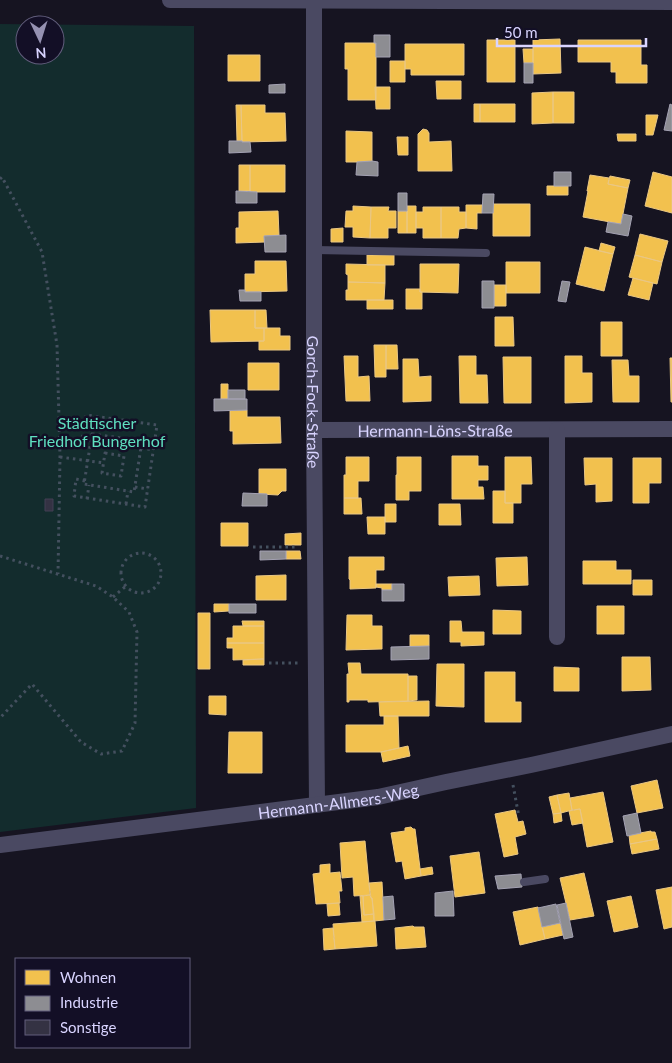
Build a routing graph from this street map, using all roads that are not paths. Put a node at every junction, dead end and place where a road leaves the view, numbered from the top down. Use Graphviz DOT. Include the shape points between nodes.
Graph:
graph roads {
  1 [pos="170,0"];
  2 [pos="314,0"];
  3 [pos="535,1"];
  4 [pos="672,2"];
  5 [pos="314,250"];
  6 [pos="486,253"];
  7 [pos="672,429"];
  8 [pos="314,430"];
  9 [pos="557,430"];
  10 [pos="557,637"];
  11 [pos="672,734"];
  12 [pos="317,805"];
  13 [pos="0,846"];
  14 [pos="545,879"];
  15 [pos="524,882"];
  1 -- 2 [label="street"];
  2 -- 3 [label="street"];
  2 -- 5 [label="street, Gorch-Fock-Straße"];
  3 -- 4 [label="street"];
  5 -- 6 [label="lane"];
  5 -- 8 [label="street, Gorch-Fock-Straße"];
  7 -- 9 [label="street, Hermann-Löns-Straße"];
  8 -- 9 [label="street, Hermann-Löns-Straße"];
  8 -- 12 [label="street, Gorch-Fock-Straße"];
  9 -- 10 [label="street"];
  11 -- 12 [label="street, Hermann-Allmers-Weg" via="378,797"];
  12 -- 13 [label="street, Hermann-Allmers-Weg"];
  14 -- 15 [label="lane"];
}
